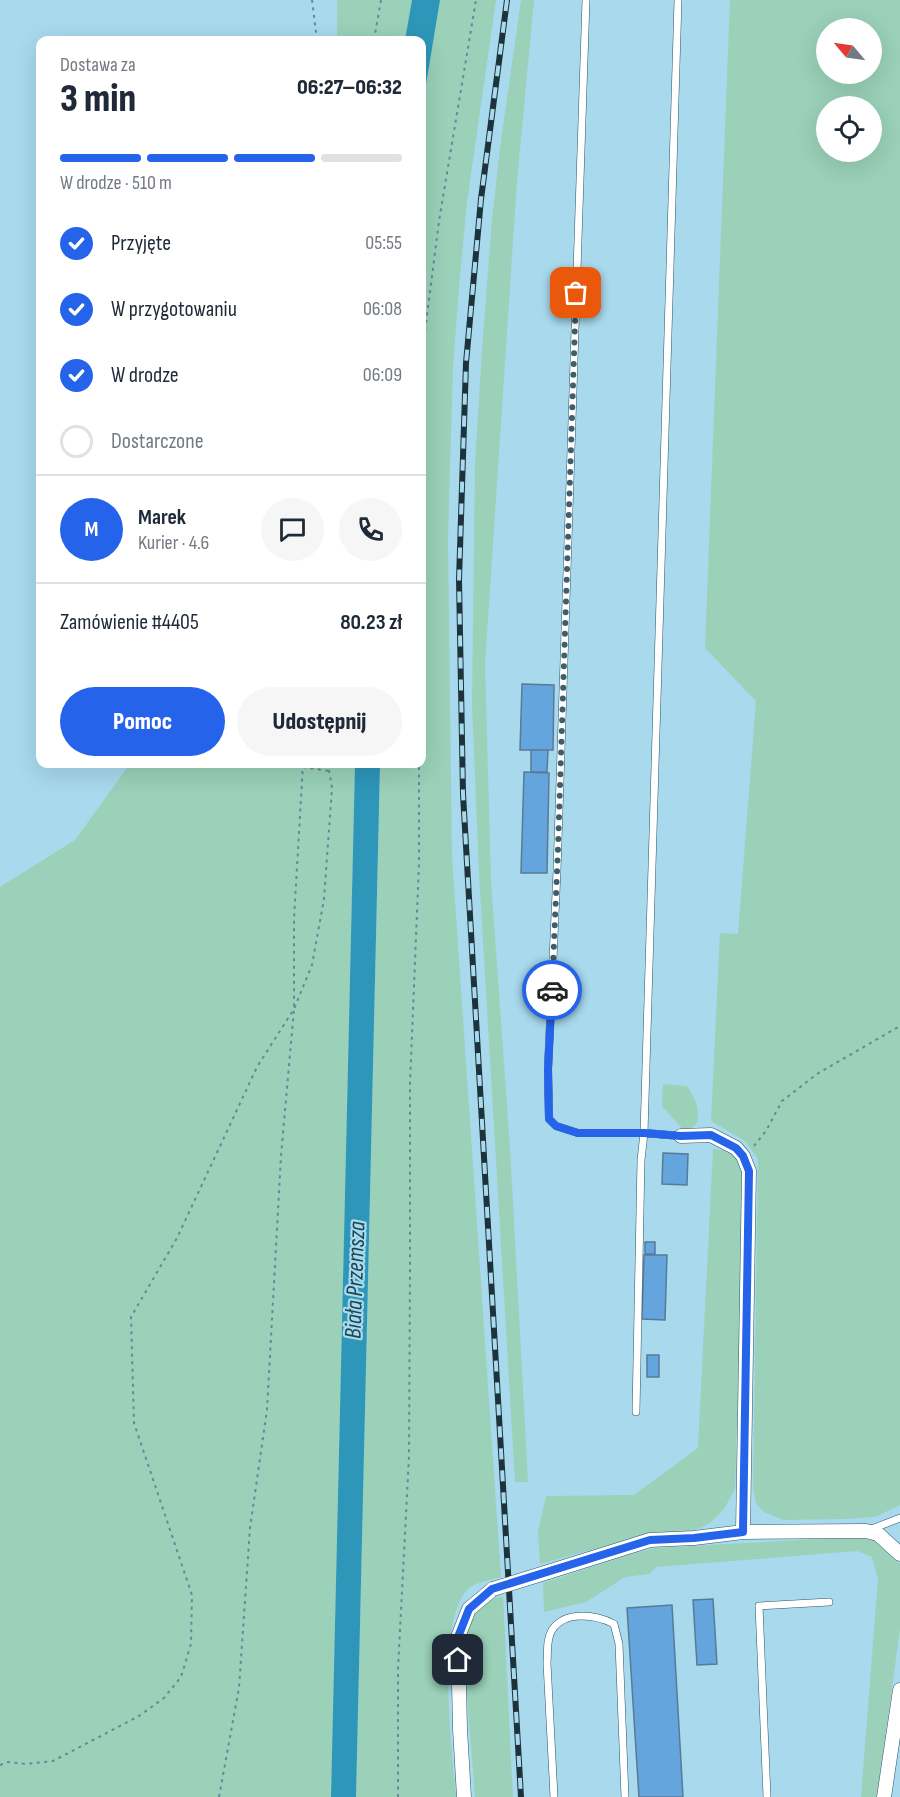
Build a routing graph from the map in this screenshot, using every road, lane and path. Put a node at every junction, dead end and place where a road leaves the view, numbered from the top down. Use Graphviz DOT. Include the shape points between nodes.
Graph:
graph roads {
  1 [pos="312,0"];
  2 [pos="381,0"];
  3 [pos="476,0"];
  4 [pos="586,0"];
  5 [pos="678,0"];
  6 [pos="316,36"];
  7 [pos="375,36"];
  8 [pos="426,323"];
  9 [pos="303,768"];
  10 [pos="316,768"];
  11 [pos="329,768"];
  12 [pos="419,768"];
  13 [pos="329,771"];
  14 [pos="294,1009"];
  15 [pos="900,1026"];
  16 [pos="644,1133"];
  17 [pos="681,1136"];
  18 [pos="736,1148"];
  19 [pos="636,1412"];
  20 [pos="900,1518"];
  21 [pos="866,1531"];
  22 [pos="743,1532"];
  23 [pos="900,1554"];
  24 [pos="830,1602"];
  25 [pos="900,1690"];
  26 [pos="0,1765"];
  27 [pos="219,1797"];
  28 [pos="398,1797"];
  29 [pos="464,1797"];
  30 [pos="554,1797"];
  31 [pos="626,1797"];
  32 [pos="768,1797"];
  33 [pos="884,1797"];
  1 -- 6 [label="path"];
  2 -- 7 [label="path"];
  3 -- 8 [label="path"];
  4 -- 16 [label="lane" via="549,1119 556,1126 578,1133"];
  5 -- 16 [label="lane"];
  9 -- 14 [label="path" via="294,919"];
  10 -- 13 [label="path"];
  11 -- 13 [label="path"];
  12 -- 28 [label="path" via="410,1084 408,1456 398,1669"];
  13 -- 14 [label="path" via="332,788 324,899 312,965"];
  14 -- 26 [label="path" via="258,1067 177,1238 131,1317 134,1422 192,1595 191,1644 181,1677 164,1698 139,1716 53,1761"];
  14 -- 27 [label="path" via="281,1156 267,1410 250,1528 239,1688"];
  15 -- 18 [label="path" via="808,1081 782,1101 754,1146"];
  16 -- 17 [label="lane"];
  16 -- 19 [label="lane"];
  17 -- 18 [label="street" via="711,1135"];
  18 -- 22 [label="street" via="749,1171"];
  20 -- 21 [label="lane"];
  21 -- 22 [label="street"];
  21 -- 23 [label="street" via="878,1534"];
  22 -- 29 [label="street, bridge" via="650,1540 492,1589 469,1609 458,1637"];
  24 -- 32 [label="lane" via="759,1606"];
  25 -- 33 [label="street"];
  30 -- 31 [label="lane" via="548,1641 562,1621 586,1616 614,1624 619,1644"];
}
